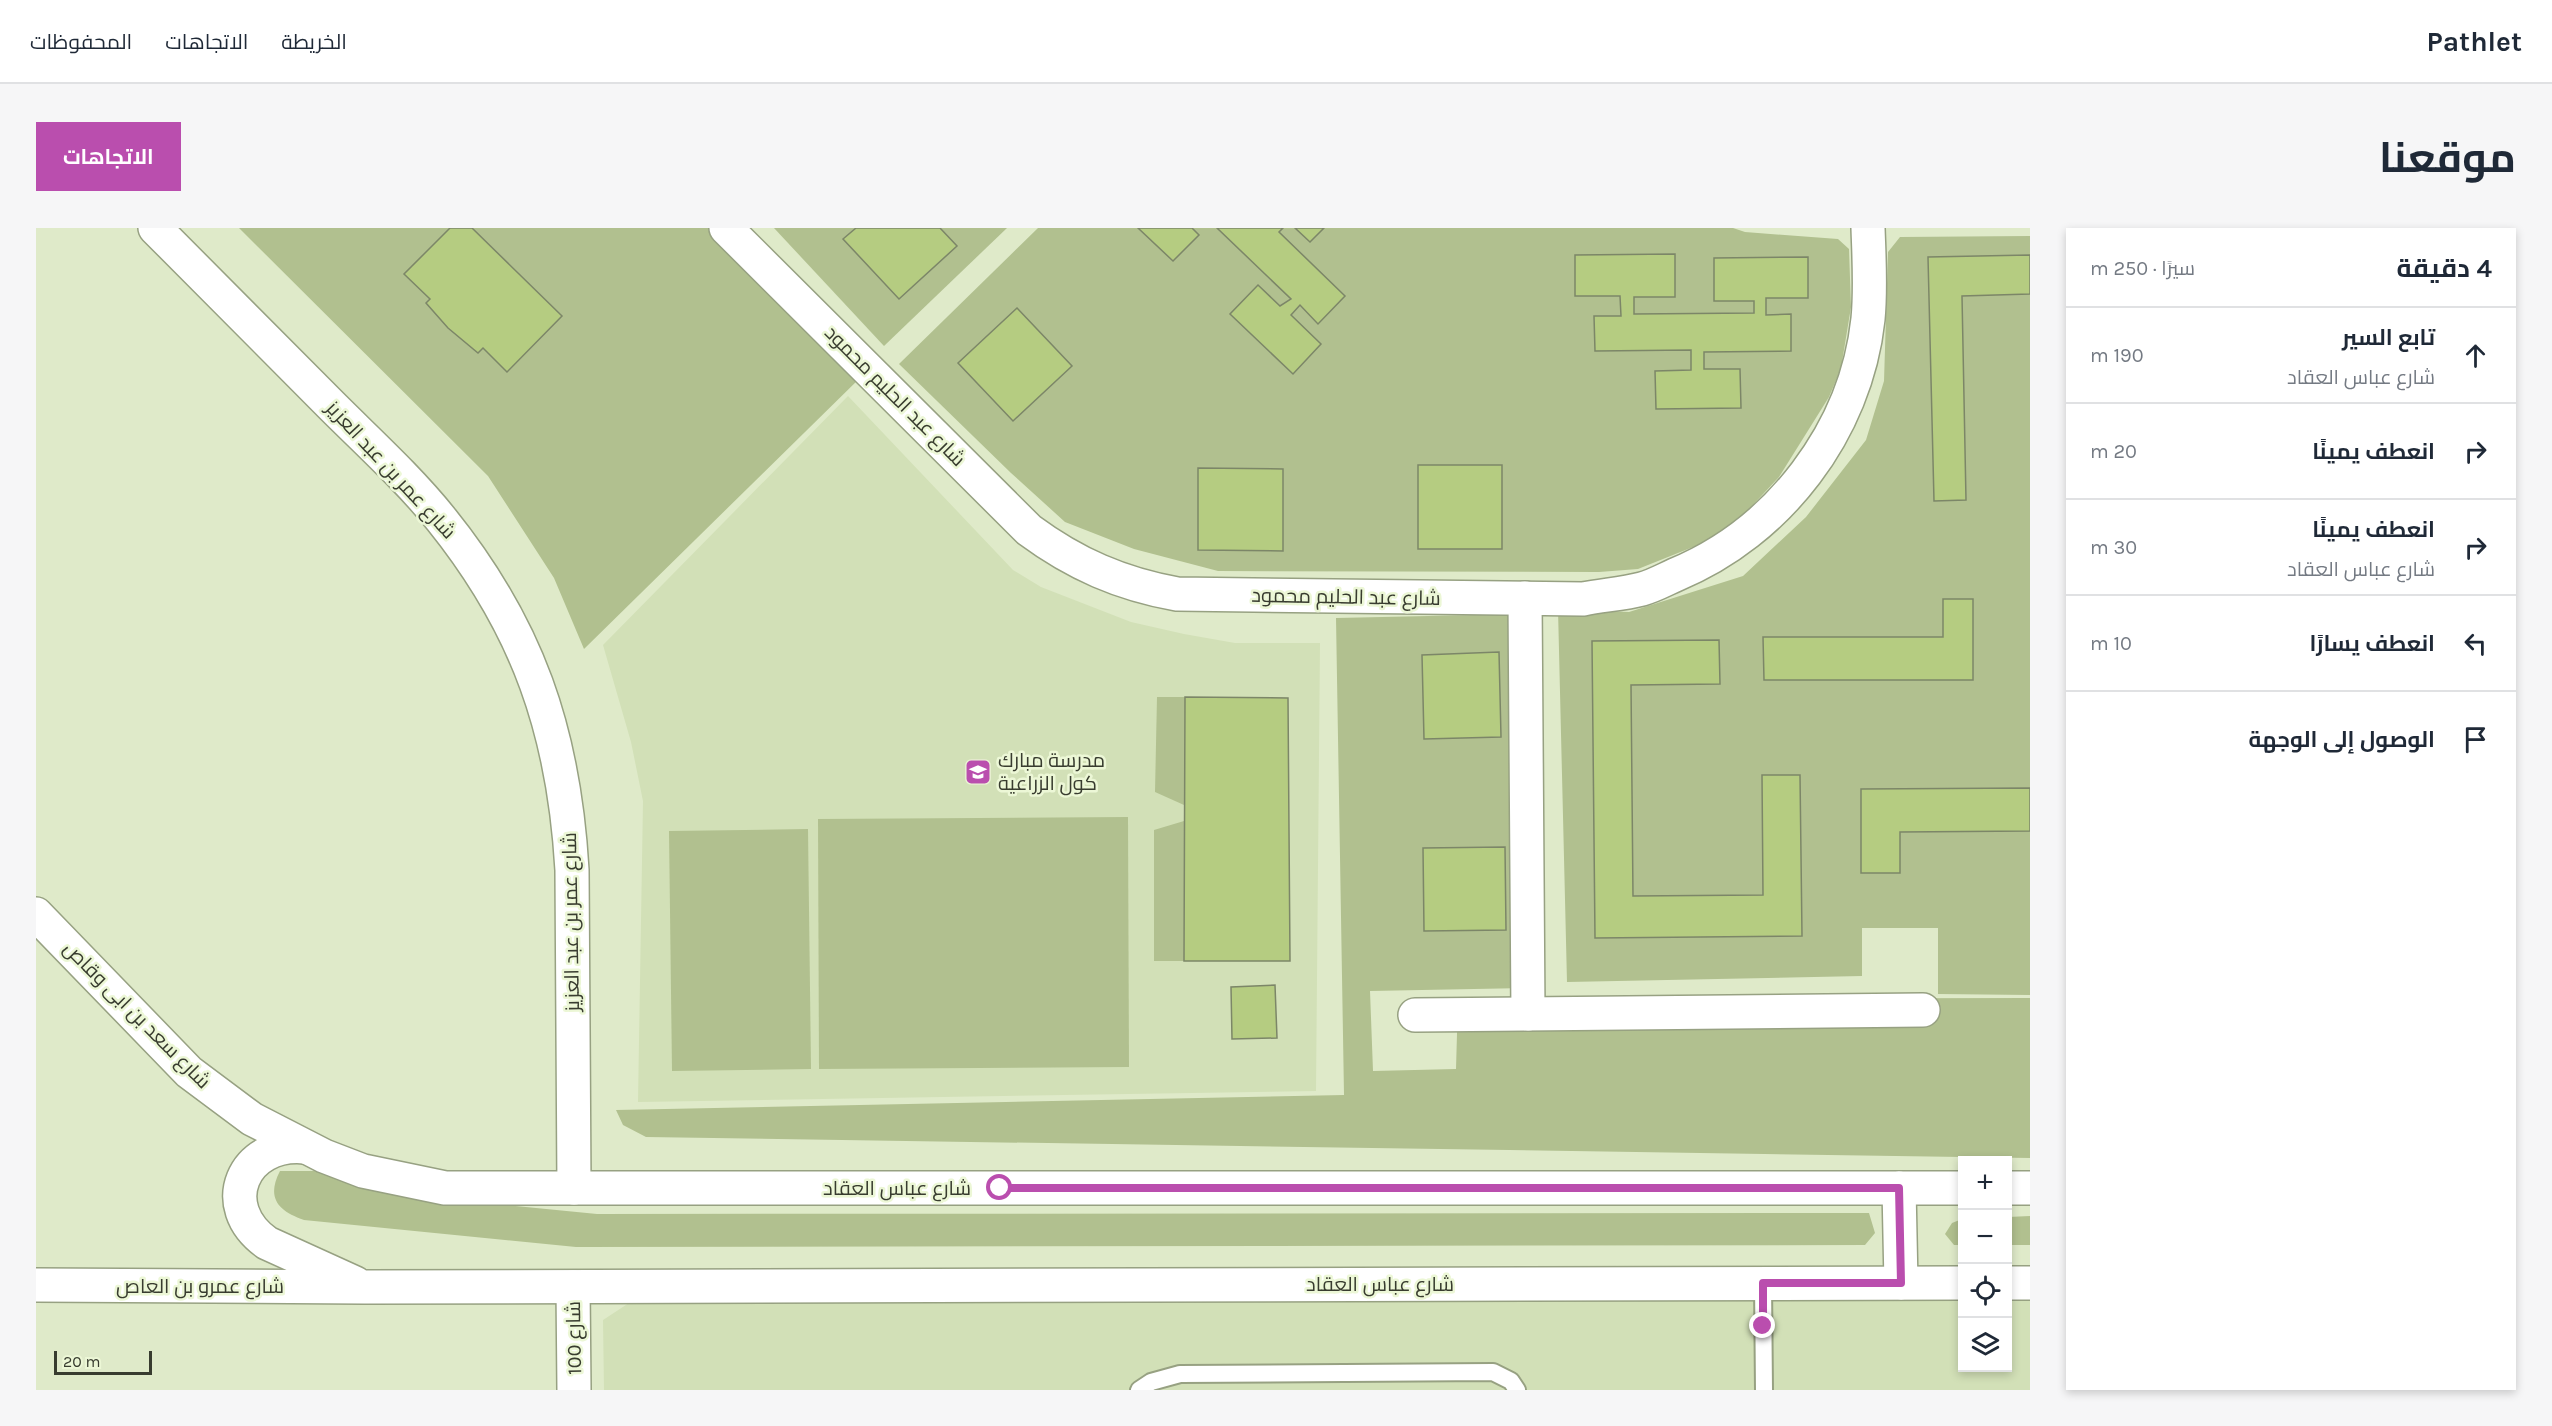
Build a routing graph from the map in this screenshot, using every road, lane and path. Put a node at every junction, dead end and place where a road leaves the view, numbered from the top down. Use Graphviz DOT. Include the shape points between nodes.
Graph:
graph roads {
  1 [pos="154,228"];
  2 [pos="726,228"];
  3 [pos="1868,228"];
  4 [pos="1525,598"];
  5 [pos="36,914"];
  6 [pos="1923,1010"];
  7 [pos="1528,1014"];
  8 [pos="1415,1015"];
  9 [pos="305,1147"];
  10 [pos="574,1188"];
  11 [pos="1899,1188"];
  12 [pos="1958,1188"];
  13 [pos="2012,1188"];
  14 [pos="2030,1188"];
  15 [pos="1763,1283"];
  16 [pos="1901,1283"];
  17 [pos="1958,1283"];
  18 [pos="2012,1283"];
  19 [pos="2030,1283"];
  20 [pos="36,1285"];
  21 [pos="365,1287"];
  22 [pos="573,1287"];
  23 [pos="574,1390"];
  24 [pos="1139,1390"];
  25 [pos="1517,1390"];
  26 [pos="1764,1390"];
  1 -- 10 [label="street, شارع عمر بن عبد العزيز" via="440,517 495,594 517,636 551,726 569,821"];
  2 -- 4 [label="street, شارع عبد الحليم محمود" via="1029,530 1076,561 1108,576 1177,594"];
  3 -- 4 [label="street, شارع عبد الحليم محمود" via="1868,319 1856,377 1834,432 1802,481 1756,527 1703,564 1642,589 1583,599"];
  4 -- 7 [label="street"];
  5 -- 9 [label="street, شارع سعد بن ابى وقاص" via="189,1072 252,1119"];
  6 -- 7 [label="street"];
  7 -- 8 [label="street"];
  9 -- 10 [label="street, شارع عباس العقاد" via="363,1170 445,1188"];
  9 -- 21 [label="street" via="275,1149 250,1166 239,1195 246,1223 267,1243"];
  10 -- 11 [label="street, شارع عباس العقاد"];
  11 -- 12 [label="street, شارع عباس العقاد"];
  11 -- 16 [label="street"];
  13 -- 14 [label="street"];
  15 -- 16 [label="street, شارع عباس العقاد"];
  15 -- 22 [label="street, شارع عباس العقاد"];
  15 -- 26 [label="lane"];
  16 -- 17 [label="street, شارع عباس العقاد"];
  18 -- 19 [label="street"];
  20 -- 21 [label="street, شارع عمرو بن العاص"];
  21 -- 22 [label="street, شارع عباس العقاد"];
  22 -- 23 [label="street, شارع 100"];
  24 -- 25 [label="lane" via="1151,1382 1180,1374 1492,1372 1511,1381"];
}
